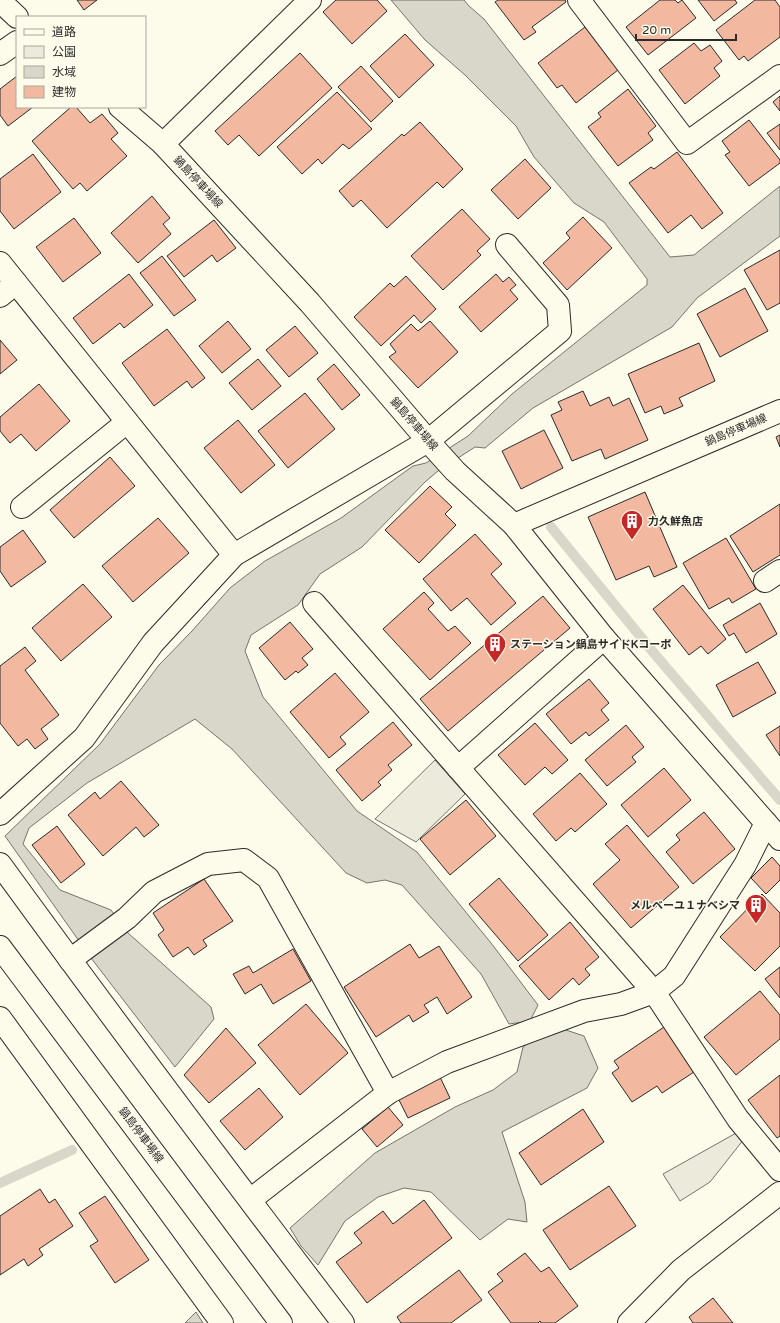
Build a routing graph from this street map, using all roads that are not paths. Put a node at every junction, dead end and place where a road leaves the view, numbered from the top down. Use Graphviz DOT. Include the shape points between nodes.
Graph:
graph roads {
  1 [pos="310,0"];
  2 [pos="579,0"];
  3 [pos="0,1"];
  4 [pos="16,16"];
  5 [pos="16,43"];
  6 [pos="0,54"];
  7 [pos="780,76"];
  8 [pos="121,108"];
  9 [pos="164,144"];
  10 [pos="507,246"];
  11 [pos="0,263"];
  12 [pos="8,290"];
  13 [pos="780,411"];
  14 [pos="127,422"];
  15 [pos="432,446"];
  16 [pos="22,508"];
  17 [pos="514,525"];
  18 [pos="234,555"];
  19 [pos="314,603"];
  20 [pos="604,638"];
  21 [pos="458,768"];
  22 [pos="0,814"];
  23 [pos="773,831"];
  24 [pos="0,864"];
  25 [pos="0,947"];
  26 [pos="74,957"];
  27 [pos="654,992"];
  28 [pos="0,1018"];
  29 [pos="388,1094"];
  30 [pos="780,1170"];
  31 [pos="780,1193"];
  32 [pos="250,1200"];
  33 [pos="222,1323"];
  34 [pos="281,1323"];
  35 [pos="343,1323"];
  36 [pos="629,1323"];
  1 -- 9 [label="street"];
  2 -- 7 [label="street" via="687,143"];
  3 -- 4 [label="street"];
  5 -- 6 [label="street"];
  8 -- 9 [label="street, 鍋島停車場線"];
  9 -- 15 [label="street, 鍋島停車場線" via="310,303"];
  10 -- 15 [label="street" via="558,305 560,331"];
  11 -- 12 [label="street"];
  12 -- 14 [label="street"];
  13 -- 17 [label="street, 鍋島停車場線"];
  14 -- 16 [label="street"];
  14 -- 18 [label="street"];
  15 -- 17 [label="street, 鍋島停車場線" via="455,471"];
  15 -- 18 [label="street"];
  17 -- 20 [label="street"];
  18 -- 22 [label="street" via="153,643 84,738"];
  19 -- 21 [label="street"];
  20 -- 21 [label="street"];
  20 -- 23 [label="street"];
  21 -- 27 [label="street"];
  23 -- 27 [label="street" via="744,865 674,976"];
  24 -- 26 [label="street"];
  25 -- 34 [label="street, 鍋島停車場線"];
  26 -- 29 [label="street" via="127,918 154,892 208,864 244,860 268,878"];
  26 -- 32 [label="street"];
  27 -- 29 [label="street" via="621,1004 584,1011 447,1062"];
  27 -- 30 [label="street" via="738,1119"];
  28 -- 33 [label="street"];
  29 -- 32 [label="street"];
  31 -- 36 [label="street" via="681,1270"];
  32 -- 35 [label="street"];
}
